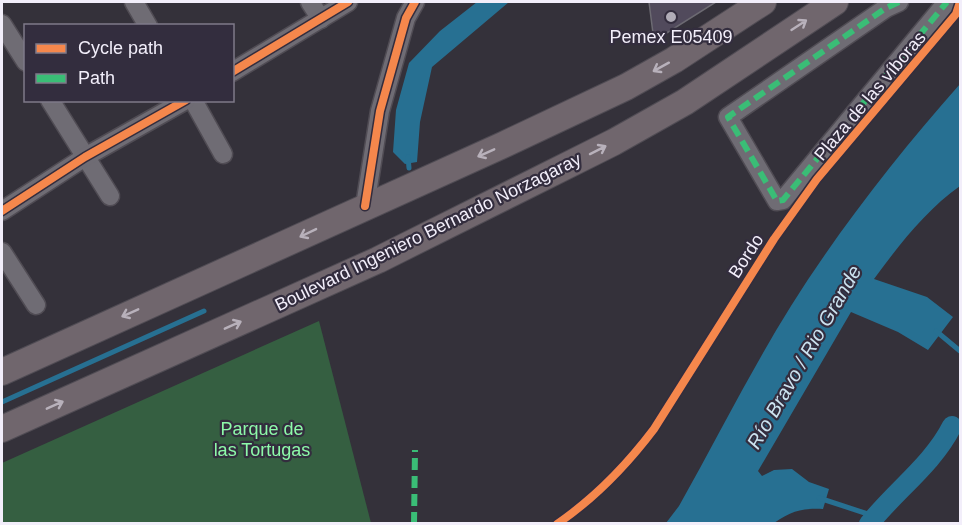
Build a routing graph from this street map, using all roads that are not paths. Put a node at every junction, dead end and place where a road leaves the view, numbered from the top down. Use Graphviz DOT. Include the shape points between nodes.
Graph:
graph roads {
  1 [pos="134,2"];
  2 [pos="310,2"];
  3 [pos="348,2"];
  4 [pos="415,2"];
  5 [pos="763,2"];
  6 [pos="835,2"];
  7 [pos="899,2"];
  8 [pos="947,2"];
  9 [pos="740,17"];
  10 [pos="321,19"];
  11 [pos="2,24"];
  12 [pos="147,24"];
  13 [pos="760,51"];
  14 [pos="24,59"];
  15 [pos="234,71"];
  16 [pos="51,102"];
  17 [pos="182,102"];
  18 [pos="194,102"];
  19 [pos="223,154"];
  20 [pos="85,157"];
  21 [pos="110,196"];
  22 [pos="364,206"];
  23 [pos="2,211"];
  24 [pos="2,252"];
  25 [pos="36,305"];
  26 [pos="2,372"];
  27 [pos="2,429"];
  1 -- 12 [label="street"];
  2 -- 10 [label="street"];
  3 -- 10 [label="street"];
  4 -- 22 [label="street" via="406,18 380,111"];
  5 -- 9 [label="highway"];
  13 -- 6 [label="highway, Boulevard Ingeniero Bernardo Norzagaray, one-way"];
  7 -- 8 [label="street, Plaza de las víboras" via="728,117 777,201 783,200"];
  9 -- 13 [label="highway"];
  9 -- 22 [label="highway, one-way" via="626,87"];
  10 -- 15 [label="street"];
  11 -- 14 [label="street"];
  27 -- 13 [label="highway, Boulevard Ingeniero Bernardo Norzagaray, one-way" via="389,255 614,142 685,102"];
  16 -- 20 [label="street"];
  17 -- 20 [label="street"];
  18 -- 19 [label="street"];
  20 -- 21 [label="street"];
  20 -- 23 [label="street"];
  22 -- 26 [label="highway, one-way"];
  24 -- 25 [label="street"];
}
